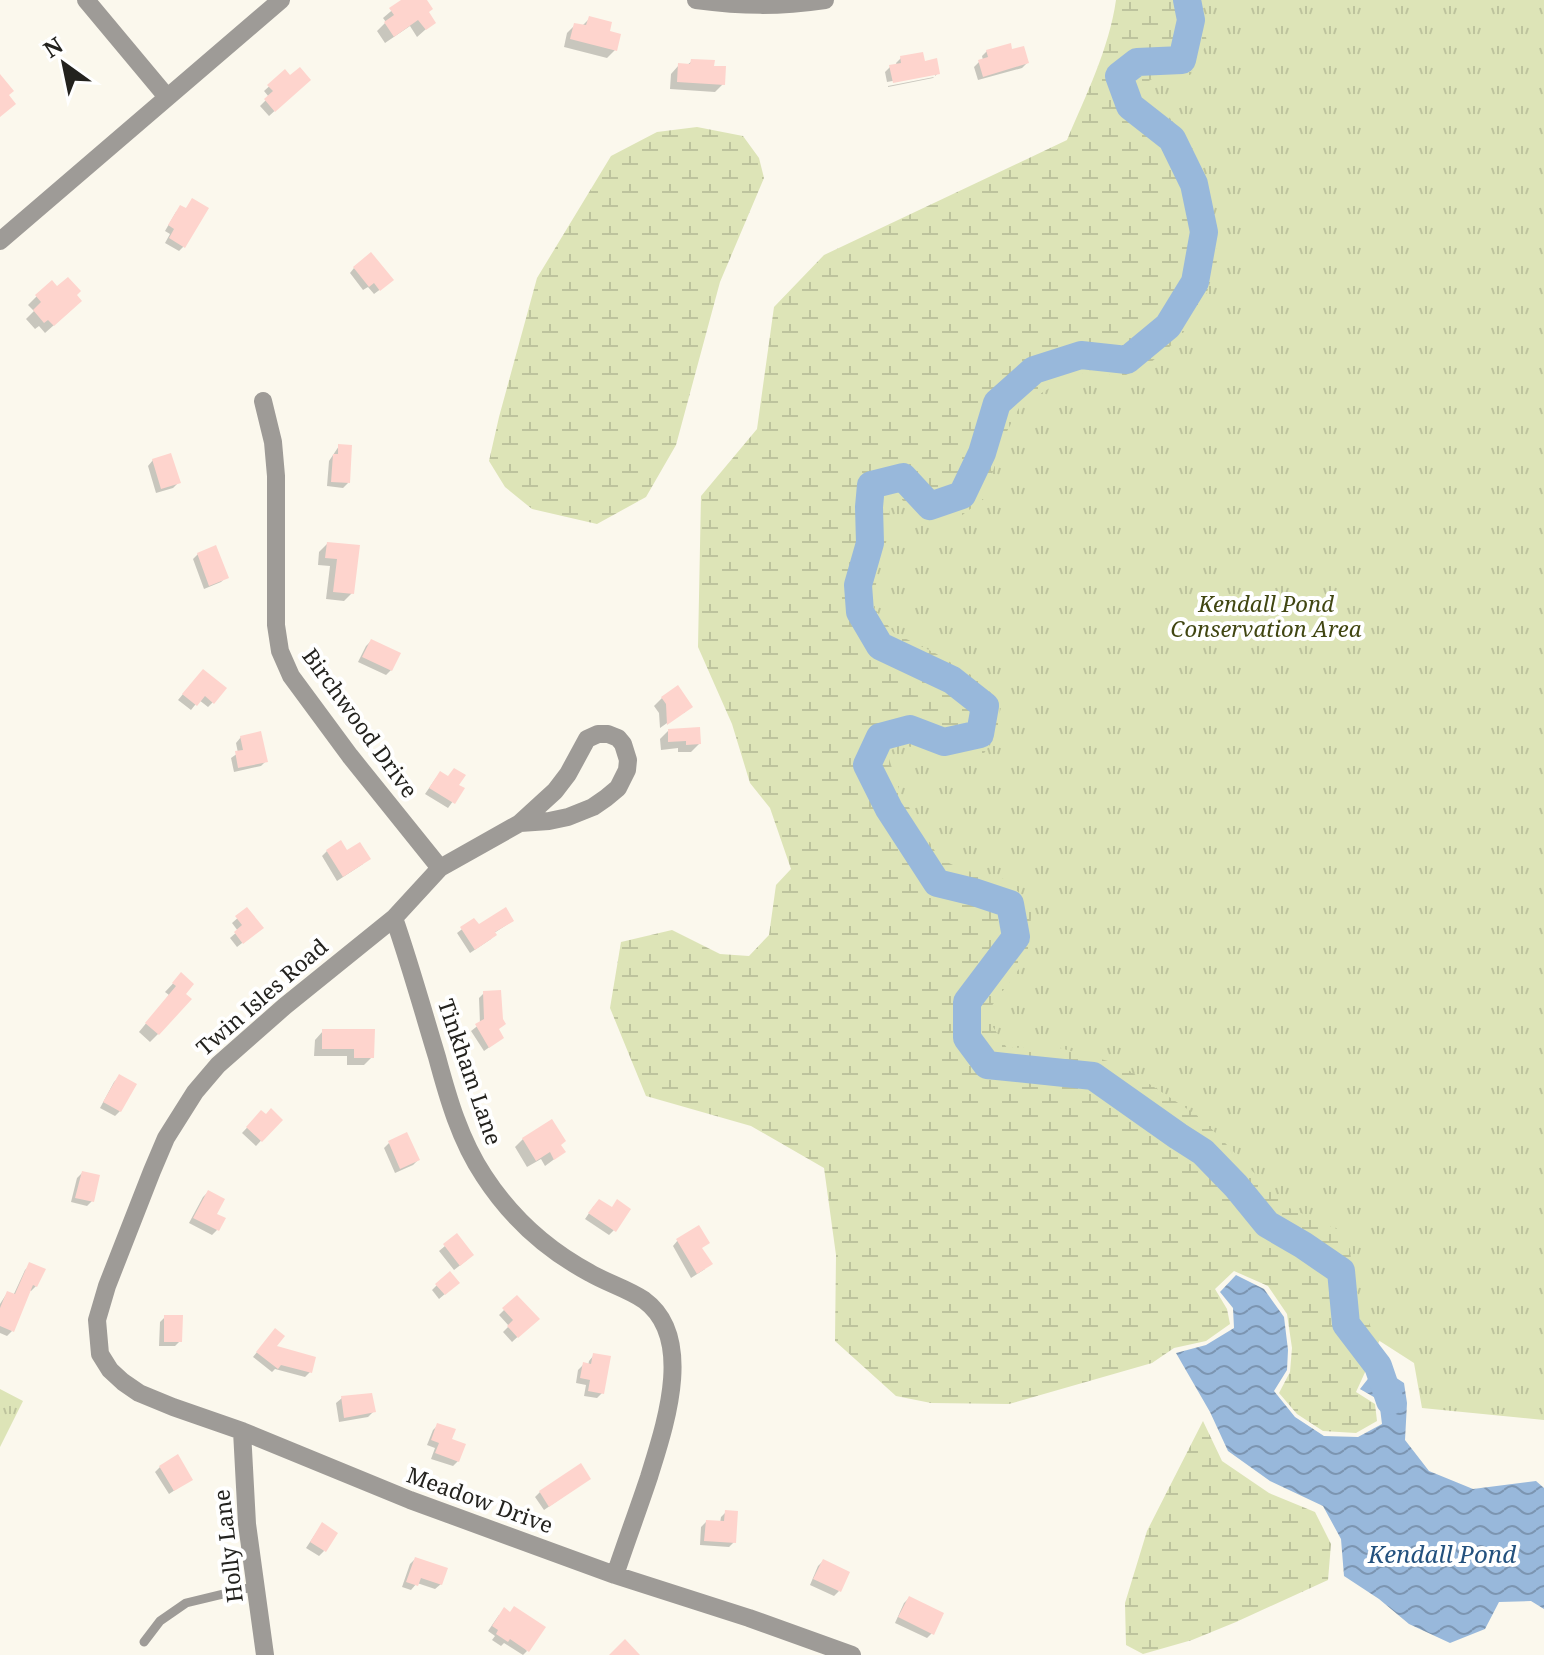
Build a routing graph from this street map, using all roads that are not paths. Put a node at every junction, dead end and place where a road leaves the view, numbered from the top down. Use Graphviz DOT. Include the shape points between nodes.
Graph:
graph roads {
  1 [pos="86,0"];
  2 [pos="281,0"];
  3 [pos="696,0"];
  4 [pos="825,0"];
  5 [pos="167,97"];
  6 [pos="0,241"];
  7 [pos="263,401"];
  8 [pos="520,823"];
  9 [pos="440,868"];
  10 [pos="394,918"];
  11 [pos="105,1363"];
  12 [pos="242,1431"];
  13 [pos="615,1575"];
  14 [pos="256,1586"];
  15 [pos="144,1642"];
  16 [pos="265,1655"];
  17 [pos="852,1655"];
  1 -- 5 [label="street"];
  2 -- 5 [label="street"];
  3 -- 4 [label="street" via="786,6"];
  5 -- 6 [label="street"];
  7 -- 9 [label="street, Birchwood Drive" via="276,476 280,651 291,676"];
  8 -- 8 [label="street, Twin Isles Road" via="568,817 606,798 627,770 623,744 608,734 587,739 555,791"];
  8 -- 9 [label="street, Twin Isles Road"];
  9 -- 10 [label="street, Twin Isles Road"];
  10 -- 11 [label="street, Twin Isles Road" via="251,1036 195,1092 166,1138 107,1286 97,1320"];
  10 -- 13 [label="street, Tinkham Lane" via="453,1113 485,1177 506,1206 560,1255 645,1300 662,1319 673,1362 670,1398"];
  11 -- 12 [label="street, Meadow Drive" via="139,1393"];
  12 -- 13 [label="street, Meadow Drive"];
  12 -- 14 [label="street, Holly Lane"];
  13 -- 17 [label="street, Meadow Drive"];
  14 -- 15 [label="lane" via="186,1603 160,1621"];
  14 -- 16 [label="street, Holly Lane"];
}
